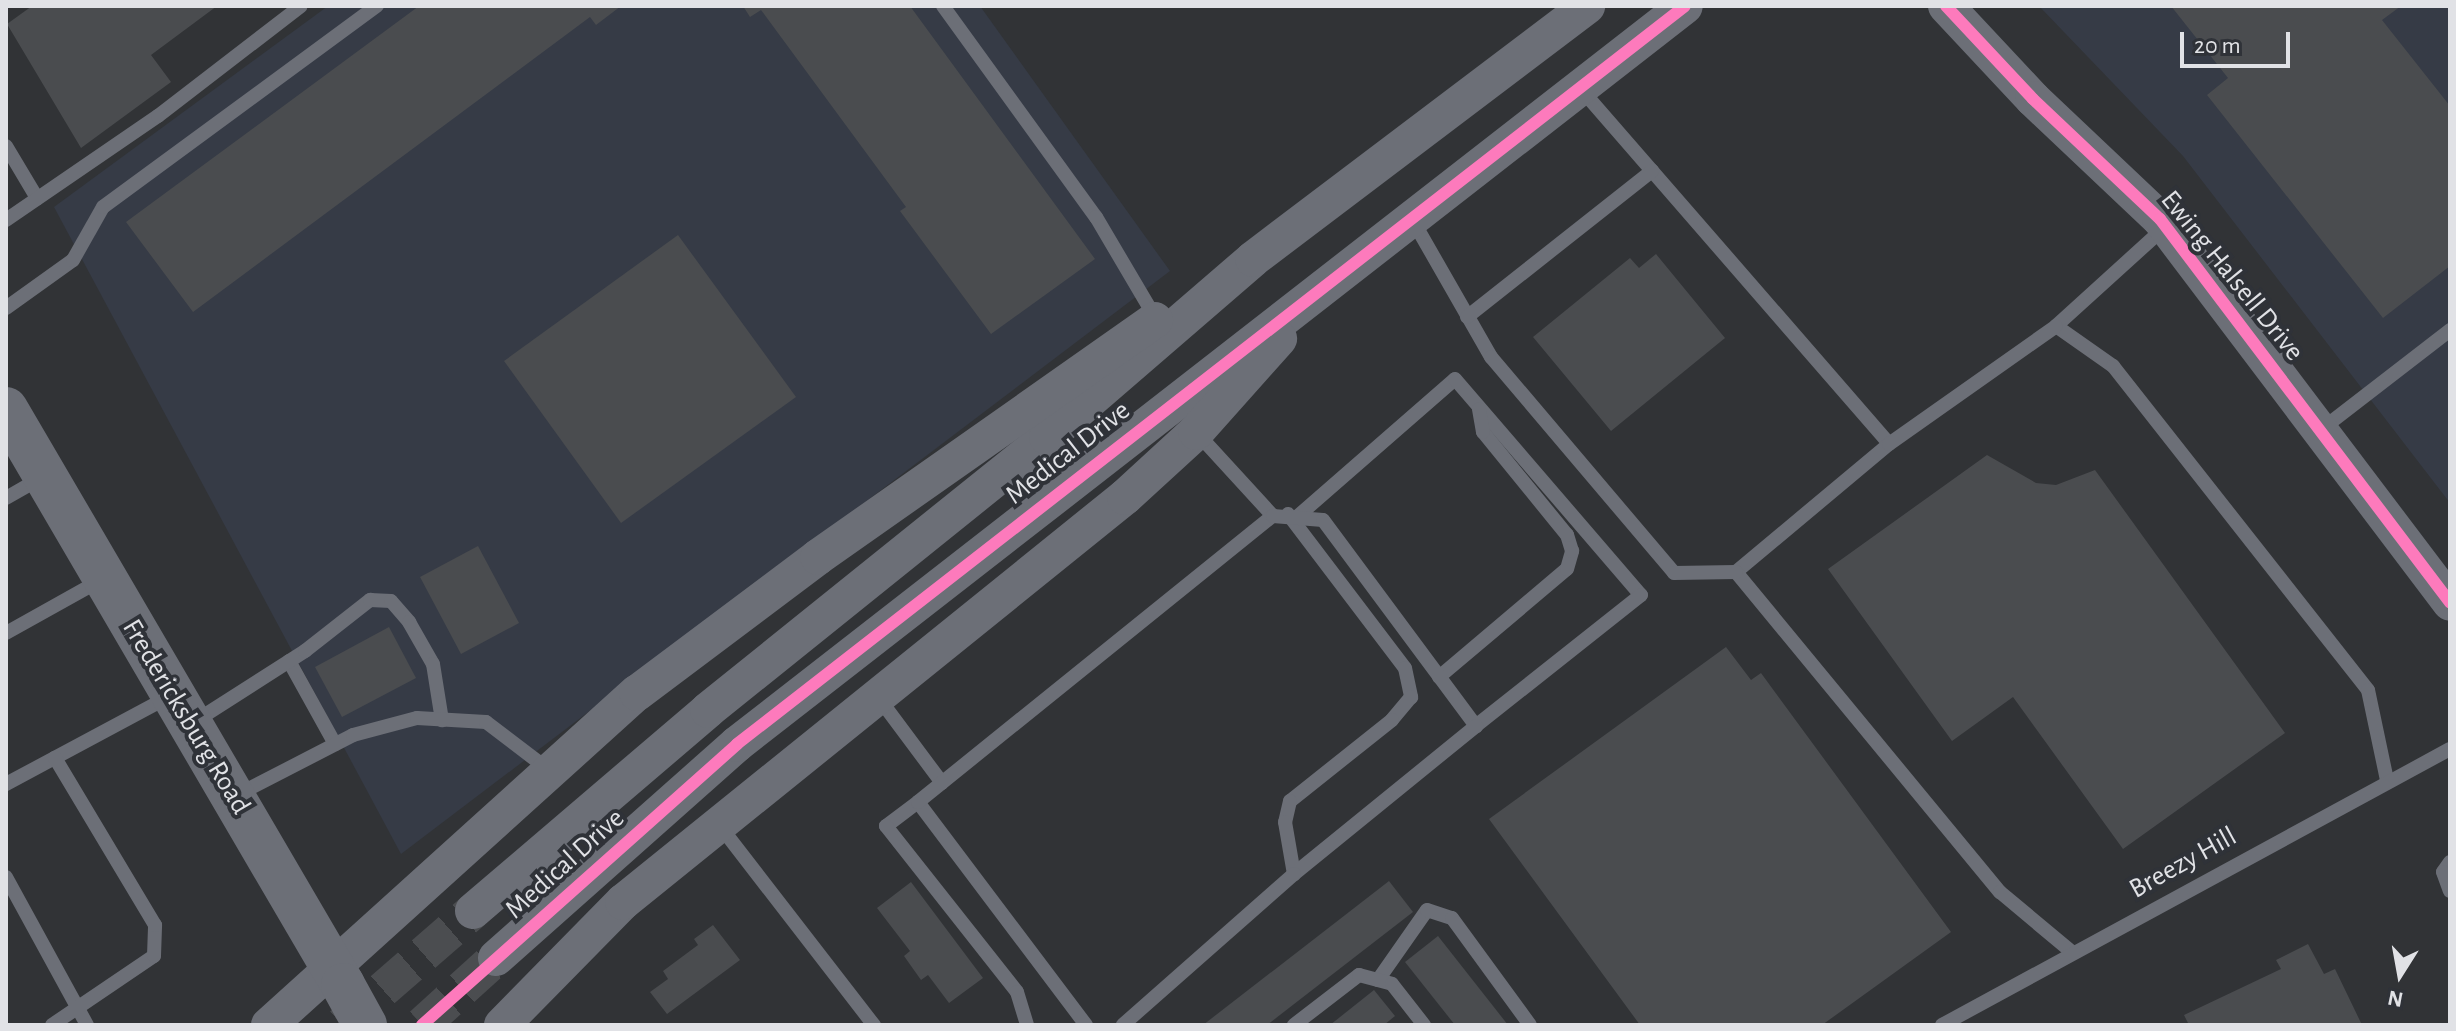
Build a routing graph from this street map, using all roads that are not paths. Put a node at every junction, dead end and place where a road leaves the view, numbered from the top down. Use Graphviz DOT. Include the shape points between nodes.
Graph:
graph roads {
  1 [pos="301,6"];
  2 [pos="377,6"];
  3 [pos="943,6"];
  4 [pos="1587,6"];
  5 [pos="1685,6"];
  6 [pos="1946,8"];
  7 [pos="1580,88"];
  8 [pos="6,146"];
  9 [pos="1652,171"];
  10 [pos="37,198"];
  11 [pos="1412,219"];
  12 [pos="6,220"];
  13 [pos="2166,226"];
  14 [pos="1253,259"];
  15 [pos="1323,289"];
  16 [pos="6,308"];
  17 [pos="1467,317"];
  18 [pos="1156,319"];
  19 [pos="2056,326"];
  20 [pos="2450,330"];
  21 [pos="1479,406"];
  22 [pos="6,409"];
  23 [pos="2322,429"];
  24 [pos="1196,432"];
  25 [pos="1889,444"];
  26 [pos="45,476"];
  27 [pos="6,498"];
  28 [pos="1286,515"];
  29 [pos="1736,572"];
  30 [pos="104,578"];
  31 [pos="2450,603"];
  32 [pos="6,633"];
  33 [pos="289,661"];
  34 [pos="1439,677"];
  35 [pos="877,696"];
  36 [pos="181,709"];
  37 [pos="442,720"];
  38 [pos="1476,726"];
  39 [pos="335,744"];
  40 [pos="2450,749"];
  41 [pos="55,758"];
  42 [pos="549,771"];
  43 [pos="2387,780"];
  44 [pos="942,783"];
  45 [pos="6,784"];
  46 [pos="233,797"];
  47 [pos="918,802"];
  48 [pos="718,823"];
  49 [pos="2450,862"];
  50 [pos="1294,874"];
  51 [pos="6,877"];
  52 [pos="2450,891"];
  53 [pos="473,911"];
  54 [pos="2073,953"];
  55 [pos="496,958"];
  56 [pos="339,976"];
  57 [pos="1378,980"];
  58 [pos="74,1007"];
  59 [pos="52,1025"];
  60 [pos="87,1025"];
  61 [pos="269,1025"];
  62 [pos="365,1025"];
  63 [pos="502,1025"];
  64 [pos="874,1025"];
  65 [pos="1027,1025"];
  66 [pos="1086,1025"];
  67 [pos="1123,1025"];
  68 [pos="1294,1025"];
  69 [pos="1424,1025"];
  70 [pos="1530,1025"];
  71 [pos="1942,1025"];
  1 -- 10 [label="lane" via="158,116"];
  2 -- 16 [label="lane" via="103,207 73,260"];
  3 -- 18 [label="lane" via="1096,217"];
  4 -- 14 [label="street, Medical Drive"];
  5 -- 7 [label="street, Medical Drive"];
  6 -- 13 [label="street, Ewing Halsell Drive"];
  7 -- 9 [label="lane"];
  7 -- 11 [label="street, Medical Drive"];
  8 -- 10 [label="lane"];
  9 -- 17 [label="lane"];
  9 -- 25 [label="lane"];
  10 -- 12 [label="lane"];
  11 -- 15 [label="street, Medical Drive"];
  11 -- 17 [label="lane"];
  13 -- 19 [label="lane"];
  13 -- 23 [label="street, Ewing Halsell Drive"];
  14 -- 18 [label="street"];
  14 -- 53 [label="street, Medical Drive"];
  15 -- 24 [label="street"];
  15 -- 55 [label="street, Medical Drive" via="737,744"];
  17 -- 29 [label="lane" via="1491,357 1674,573"];
  18 -- 42 [label="street" via="818,557 637,693"];
  19 -- 25 [label="lane"];
  19 -- 43 [label="lane" via="2113,366 2368,690"];
  20 -- 23 [label="lane"];
  21 -- 28 [label="lane" via="1455,379"];
  21 -- 34 [label="lane" via="1483,432 1567,535 1572,551 1567,569"];
  21 -- 38 [label="lane" via="1641,595"];
  22 -- 26 [label="main road, Fredericksburg Road"];
  23 -- 31 [label="street, Ewing Halsell Drive"];
  24 -- 28 [label="lane"];
  24 -- 35 [label="street" via="1125,497"];
  25 -- 29 [label="lane"];
  26 -- 27 [label="lane"];
  26 -- 30 [label="main road, Fredericksburg Road"];
  28 -- 34 [label="lane" via="1323,520"];
  28 -- 44 [label="lane"];
  28 -- 50 [label="lane" via="1405,668 1411,697 1392,720 1290,801 1285,822"];
  29 -- 54 [label="lane" via="2000,892"];
  30 -- 32 [label="lane"];
  30 -- 36 [label="main road, Fredericksburg Road"];
  33 -- 36 [label="lane"];
  33 -- 37 [label="lane" via="370,600 391,601 433,664"];
  33 -- 39 [label="lane"];
  34 -- 38 [label="lane"];
  35 -- 44 [label="lane"];
  35 -- 48 [label="street"];
  36 -- 41 [label="lane"];
  36 -- 46 [label="main road, Fredericksburg Road"];
  37 -- 39 [label="lane" via="417,718"];
  37 -- 42 [label="lane" via="486,722"];
  38 -- 50 [label="lane"];
  39 -- 46 [label="lane"];
  40 -- 43 [label="lane, Breezy Hill"];
  41 -- 45 [label="lane"];
  41 -- 58 [label="lane" via="155,925 154,956"];
  42 -- 56 [label="street"];
  43 -- 54 [label="lane, Breezy Hill"];
  44 -- 47 [label="lane"];
  46 -- 56 [label="main road, Fredericksburg Road"];
  47 -- 65 [label="lane" via="886,826 1017,992"];
  47 -- 66 [label="lane"];
  48 -- 63 [label="street" via="623,902"];
  48 -- 64 [label="lane"];
  49 -- 52 [label="lane" via="2443,872"];
  50 -- 67 [label="lane"];
  51 -- 58 [label="lane"];
  54 -- 71 [label="lane, Breezy Hill"];
  56 -- 61 [label="street"];
  56 -- 62 [label="main road, Fredericksburg Road, bridge"];
  57 -- 68 [label="lane" via="1359,975"];
  57 -- 69 [label="lane" via="1392,984"];
  57 -- 70 [label="lane" via="1427,910 1452,918"];
  58 -- 59 [label="lane"];
  58 -- 60 [label="lane"];
}
